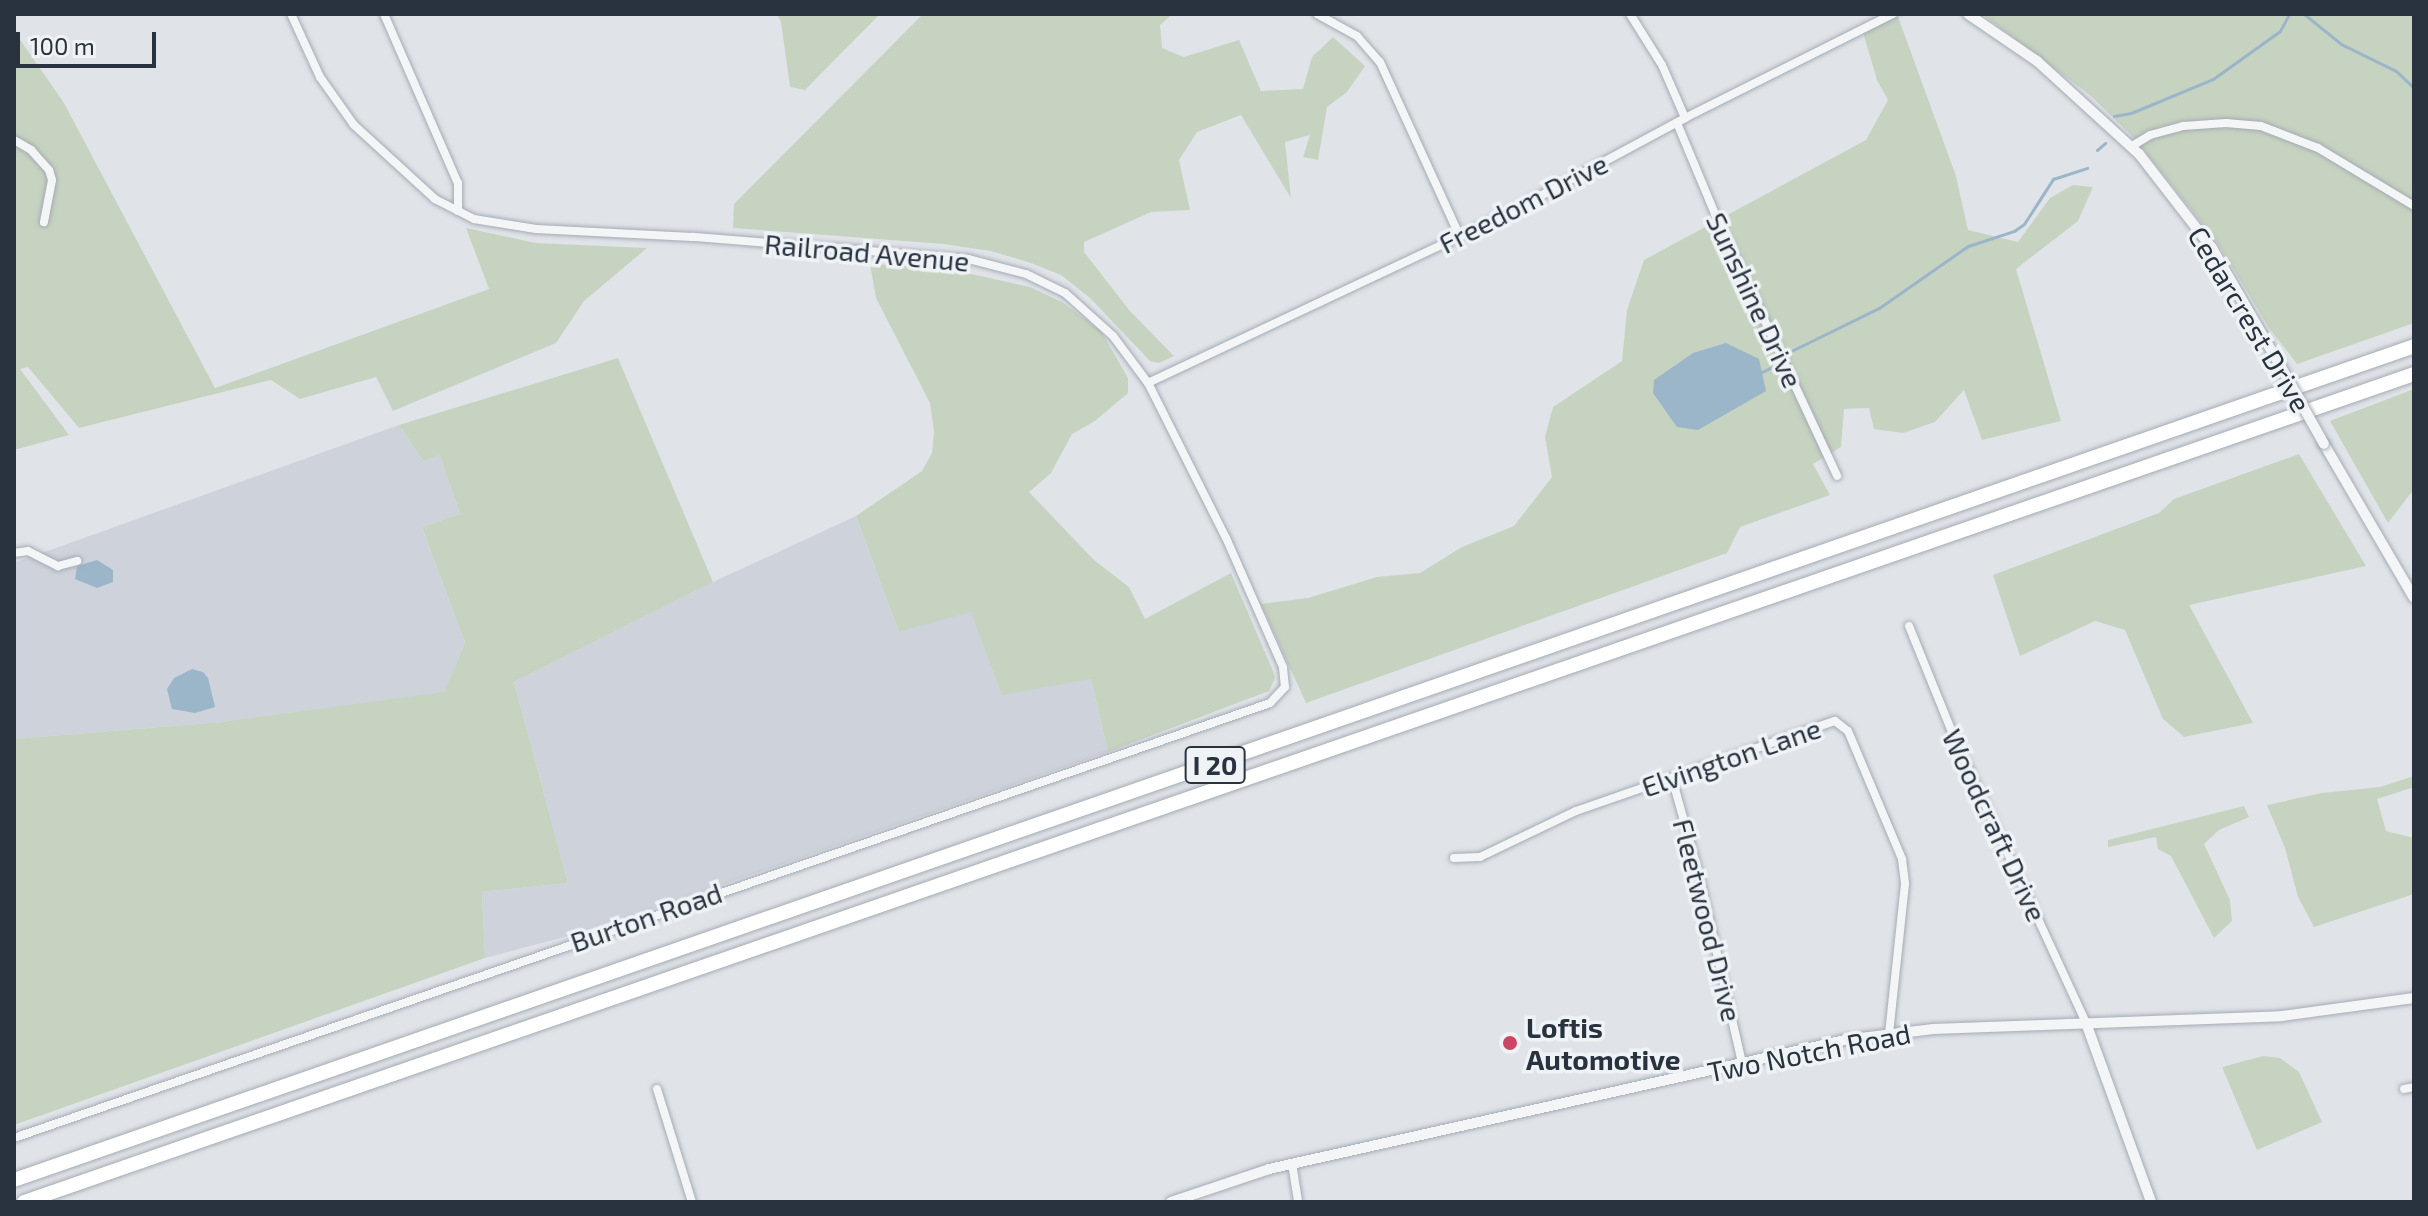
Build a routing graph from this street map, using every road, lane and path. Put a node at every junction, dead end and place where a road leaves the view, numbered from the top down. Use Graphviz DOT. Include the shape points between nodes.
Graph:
graph roads {
  1 [pos="291,14"];
  2 [pos="384,14"];
  3 [pos="1317,14"];
  4 [pos="1630,14"];
  5 [pos="1893,14"];
  6 [pos="1968,14"];
  7 [pos="1681,120"];
  8 [pos="14,140"];
  9 [pos="2132,146"];
  10 [pos="2414,206"];
  11 [pos="458,211"];
  12 [pos="44,222"];
  13 [pos="1460,237"];
  14 [pos="2414,346"];
  15 [pos="2414,374"];
  16 [pos="1148,383"];
  17 [pos="1837,476"];
  18 [pos="14,553"];
  19 [pos="77,561"];
  20 [pos="2414,598"];
  21 [pos="1909,626"];
  22 [pos="1278,698"];
  23 [pos="1672,778"];
  24 [pos="1454,858"];
  25 [pos="2414,998"];
  26 [pos="2086,1023"];
  27 [pos="1889,1033"];
  28 [pos="1742,1062"];
  29 [pos="657,1089"];
  30 [pos="14,1138"];
  31 [pos="1292,1163"];
  32 [pos="14,1180"];
  33 [pos="24,1202"];
  34 [pos="692,1202"];
  35 [pos="1171,1202"];
  36 [pos="1298,1202"];
  37 [pos="2151,1202"];
  1 -- 11 [label="street, Railroad Avenue" via="320,77 354,125 435,199"];
  2 -- 11 [label="street" via="458,183"];
  3 -- 13 [label="street" via="1357,36 1380,62"];
  4 -- 7 [label="street, Sunshine Drive" via="1662,65"];
  5 -- 7 [label="street, Freedom Drive"];
  6 -- 9 [label="street, Cedarcrest Drive" via="2037,61"];
  7 -- 13 [label="street, Freedom Drive"];
  7 -- 17 [label="street, Sunshine Drive" via="1715,214"];
  8 -- 12 [label="street" via="49,170 51,194"];
  9 -- 10 [label="street" via="2183,126 2261,126 2318,148"];
  9 -- 20 [label="street, Cedarcrest Drive, bridge" via="2212,248"];
  11 -- 16 [label="street, Railroad Avenue" via="507,226 947,257 995,265 1052,285 1078,303 1113,336"];
  13 -- 16 [label="street, Freedom Drive"];
  14 -- 32 [label="highway, I 20"];
  15 -- 33 [label="highway, I 20"];
  16 -- 22 [label="street, Railroad Avenue" via="1283,667 1285,687"];
  18 -- 19 [label="street" via="32,553 58,566"];
  21 -- 26 [label="street, Woodcraft Drive" via="1954,737"];
  22 -- 30 [label="street, Burton Road"];
  23 -- 24 [label="street, Elvington Lane" via="1576,811 1480,857"];
  23 -- 27 [label="street, Elvington Lane" via="1827,723 1843,725 1884,810 1905,876"];
  23 -- 28 [label="street, Fleetwood Drive"];
  25 -- 26 [label="street, Two Notch Road" via="2282,1016"];
  26 -- 27 [label="street, Two Notch Road"];
  26 -- 37 [label="street"];
  27 -- 28 [label="street, Two Notch Road"];
  28 -- 31 [label="street, Two Notch Road"];
  29 -- 34 [label="street"];
  31 -- 35 [label="street, Two Notch Road"];
  31 -- 36 [label="street"];
}
